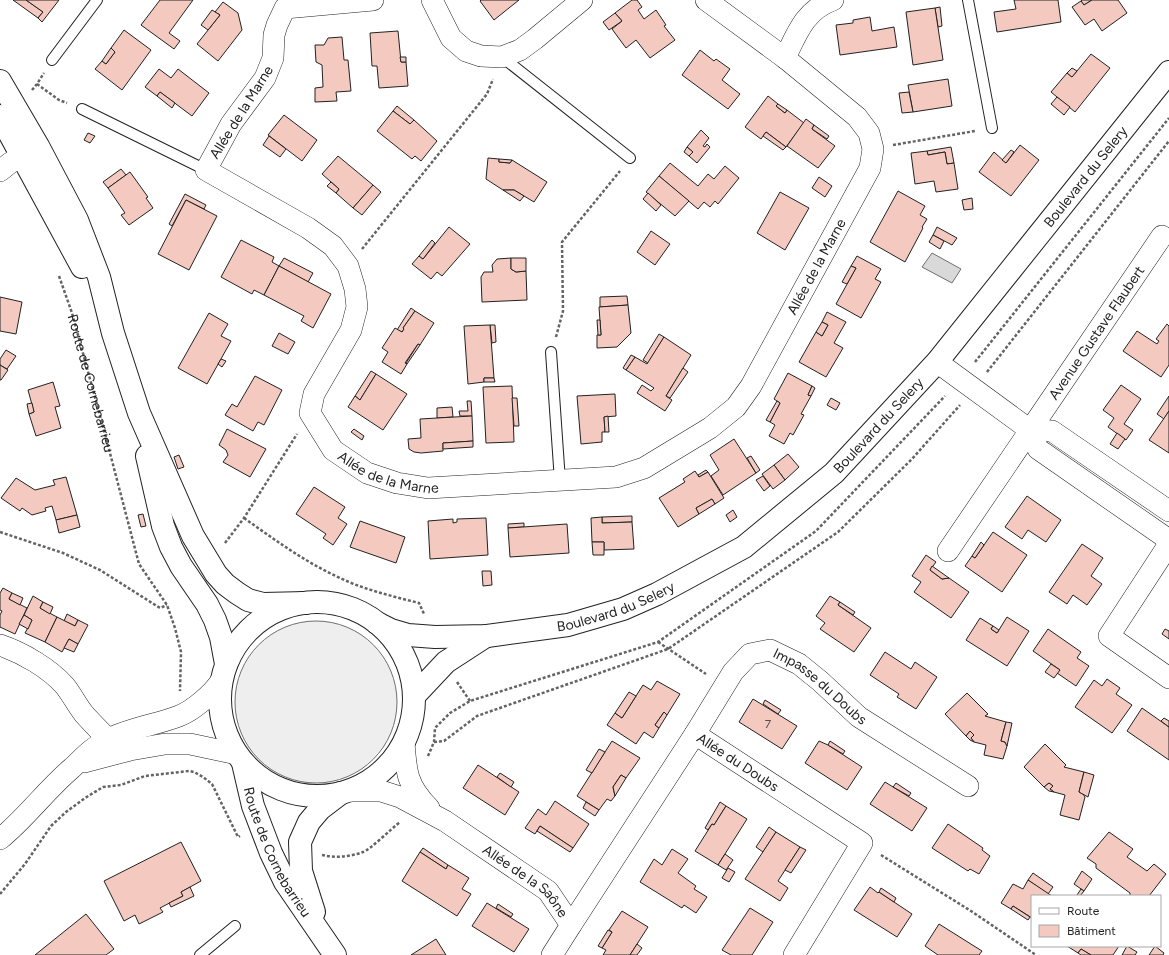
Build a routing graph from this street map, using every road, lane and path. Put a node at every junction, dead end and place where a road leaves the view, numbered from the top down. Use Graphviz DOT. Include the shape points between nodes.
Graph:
graph roads {
  1 [pos="97,0"];
  2 [pos="373,0"];
  3 [pos="432,0"];
  4 [pos="582,0"];
  5 [pos="706,0"];
  6 [pos="833,0"];
  7 [pos="968,0"];
  8 [pos="280,4"];
  9 [pos="502,57"];
  10 [pos="784,58"];
  11 [pos="52,60"];
  12 [pos="1169,72"];
  13 [pos="0,81"];
  14 [pos="37,84"];
  15 [pos="28,93"];
  16 [pos="82,110"];
  17 [pos="0,116"];
  18 [pos="992,128"];
  19 [pos="873,149"];
  20 [pos="30,150"];
  21 [pos="630,158"];
  22 [pos="206,170"];
  23 [pos="0,171"];
  24 [pos="1162,236"];
  25 [pos="348,266"];
  26 [pos="57,270"];
  27 [pos="551,352"];
  28 [pos="937,362"];
  29 [pos="139,413"];
  30 [pos="310,413"];
  31 [pos="1030,430"];
  32 [pos="560,481"];
  33 [pos="1169,511"];
  34 [pos="244,518"];
  35 [pos="0,532"];
  36 [pos="1169,540"];
  37 [pos="1169,544"];
  38 [pos="221,549"];
  39 [pos="948,551"];
  40 [pos="306,603"];
  41 [pos="166,604"];
  42 [pos="425,616"];
  43 [pos="377,624"];
  44 [pos="487,636"];
  45 [pos="658,642"];
  46 [pos="0,645"];
  47 [pos="224,673"];
  48 [pos="455,677"];
  49 [pos="1169,678"];
  50 [pos="725,686"];
  51 [pos="180,694"];
  52 [pos="414,696"];
  53 [pos="470,702"];
  54 [pos="695,734"];
  55 [pos="108,739"];
  56 [pos="404,742"];
  57 [pos="240,759"];
  58 [pos="72,768"];
  59 [pos="968,786"];
  60 [pos="344,792"];
  61 [pos="403,819"];
  62 [pos="445,821"];
  63 [pos="245,835"];
  64 [pos="0,839"];
  65 [pos="862,843"];
  66 [pos="317,852"];
  67 [pos="0,894"];
  68 [pos="571,925"];
  69 [pos="236,926"];
  70 [pos="322,936"];
  71 [pos="200,955"];
  72 [pos="335,955"];
  73 [pos="552,955"];
  74 [pos="794,955"];
  75 [pos="1036,955"];
  1 -- 11 [label="lane"];
  2 -- 8 [label="street, Allée de la Marne"];
  3 -- 9 [label="street" via="451,38 466,51 481,56"];
  4 -- 9 [label="street" via="520,50"];
  5 -- 10 [label="street, Allée de la Marne"];
  6 -- 10 [label="street" via="822,4 801,24"];
  7 -- 18 [label="lane"];
  8 -- 22 [label="street, Allée de la Marne" via="273,58 267,74 231,124"];
  9 -- 21 [label="lane"];
  9 -- 25 [label="path" via="487,94"];
  10 -- 19 [label="street, Allée de la Marne" via="857,117 869,133"];
  11 -- 14 [label="path"];
  12 -- 28 [label="main road, Boulevard du Selery"];
  13 -- 20 [label="main road"];
  14 -- 15 [label="path"];
  14 -- 16 [label="path" via="59,100"];
  16 -- 22 [label="lane, Allée de la Marne"];
  17 -- 20 [label="main road"];
  18 -- 19 [label="path"];
  19 -- 32 [label="street, Allée de la Marne" via="870,168 751,386 736,406 710,428 644,468 616,477"];
  20 -- 23 [label="street"];
  20 -- 29 [label="main road" via="77,220 99,278 113,333"];
  21 -- 27 [label="path" via="562,242 563,310"];
  22 -- 25 [label="street, Allée de la Marne" via="308,228 333,246"];
  24 -- 31 [label="street, Avenue Gustave Flaubert"];
  25 -- 30 [label="street, Allée de la Marne" via="358,307 351,330 314,394"];
  26 -- 41 [label="path, Route de Cornebarrieu" via="72,312 139,564"];
  27 -- 32 [label="lane"];
  28 -- 31 [label="street"];
  28 -- 44 [label="main road, Boulevard du Selery" via="834,473 744,547 657,594 623,609 568,625"];
  29 -- 40 [label="main road" via="192,536 216,574 225,584 248,600 263,604"];
  29 -- 47 [label="main road" via="163,526 181,566 216,620 222,637"];
  30 -- 32 [label="street, Allée de la Marne" via="333,450 367,473 397,483 428,488"];
  30 -- 34 [label="path"];
  31 -- 33 [label="street" via="1052,431"];
  31 -- 36 [label="street" via="1038,449"];
  31 -- 39 [label="street, Avenue Gustave Flaubert"];
  34 -- 38 [label="path"];
  34 -- 42 [label="path" via="290,551 341,578 383,594 419,603"];
  35 -- 41 [label="path" via="63,553 100,570 160,608"];
  37 -- 49 [label="street" via="1109,636"];
  40 -- 43 [label="main road" via="344,606 362,613"];
  40 -- 47 [label="main road" via="278,611 258,623 234,649"];
  41 -- 51 [label="path, Route de Cornebarrieu" via="181,652"];
  43 -- 44 [label="main road, Boulevard du Selery" via="408,635"];
  43 -- 52 [label="main road" via="392,638 404,656 411,675"];
  44 -- 52 [label="main road, Boulevard du Selery" via="446,662"];
  45 -- 50 [label="path"];
  46 -- 55 [label="street" via="17,652 55,676 84,714"];
  47 -- 55 [label="street" via="215,689 206,698 181,715"];
  47 -- 57 [label="main road" via="220,699 221,716 226,733"];
  48 -- 53 [label="path"];
  50 -- 54 [label="street, Impasse du Doubs"];
  50 -- 59 [label="street, Impasse du Doubs" via="733,672 750,654 770,650 799,664 859,717"];
  52 -- 56 [label="main road" via="412,720"];
  54 -- 65 [label="street, Allée du Doubs"];
  54 -- 68 [label="street, Allée du Doubs"];
  55 -- 58 [label="street" via="93,748"];
  56 -- 60 [label="main road" via="380,772 365,783"];
  56 -- 62 [label="street, Allée de la Saône" via="406,767 413,789 419,798"];
  57 -- 58 [label="street" via="190,744 164,744 107,755"];
  57 -- 60 [label="main road" via="254,774 296,794 319,796"];
  57 -- 70 [label="main road, Route de Cornebarrieu" via="253,806 271,853 285,882"];
  58 -- 64 [label="street"];
  60 -- 62 [label="street, Allée de la Saône" via="381,791 400,797"];
  60 -- 70 [label="main road, Route de Cornebarrieu" via="320,809 309,822 300,842 300,871"];
  61 -- 66 [label="path" via="364,852 338,857"];
  62 -- 68 [label="street, Allée de la Saône" via="548,890"];
  63 -- 67 [label="path" via="238,836 212,784 203,777 189,771 145,776 121,785 103,787 66,812 51,826"];
  65 -- 74 [label="street"];
  65 -- 75 [label="path"];
  68 -- 73 [label="street, Allée de la Saône"];
  69 -- 71 [label="lane"];
  70 -- 72 [label="main road, Route de Cornebarrieu"];
}
